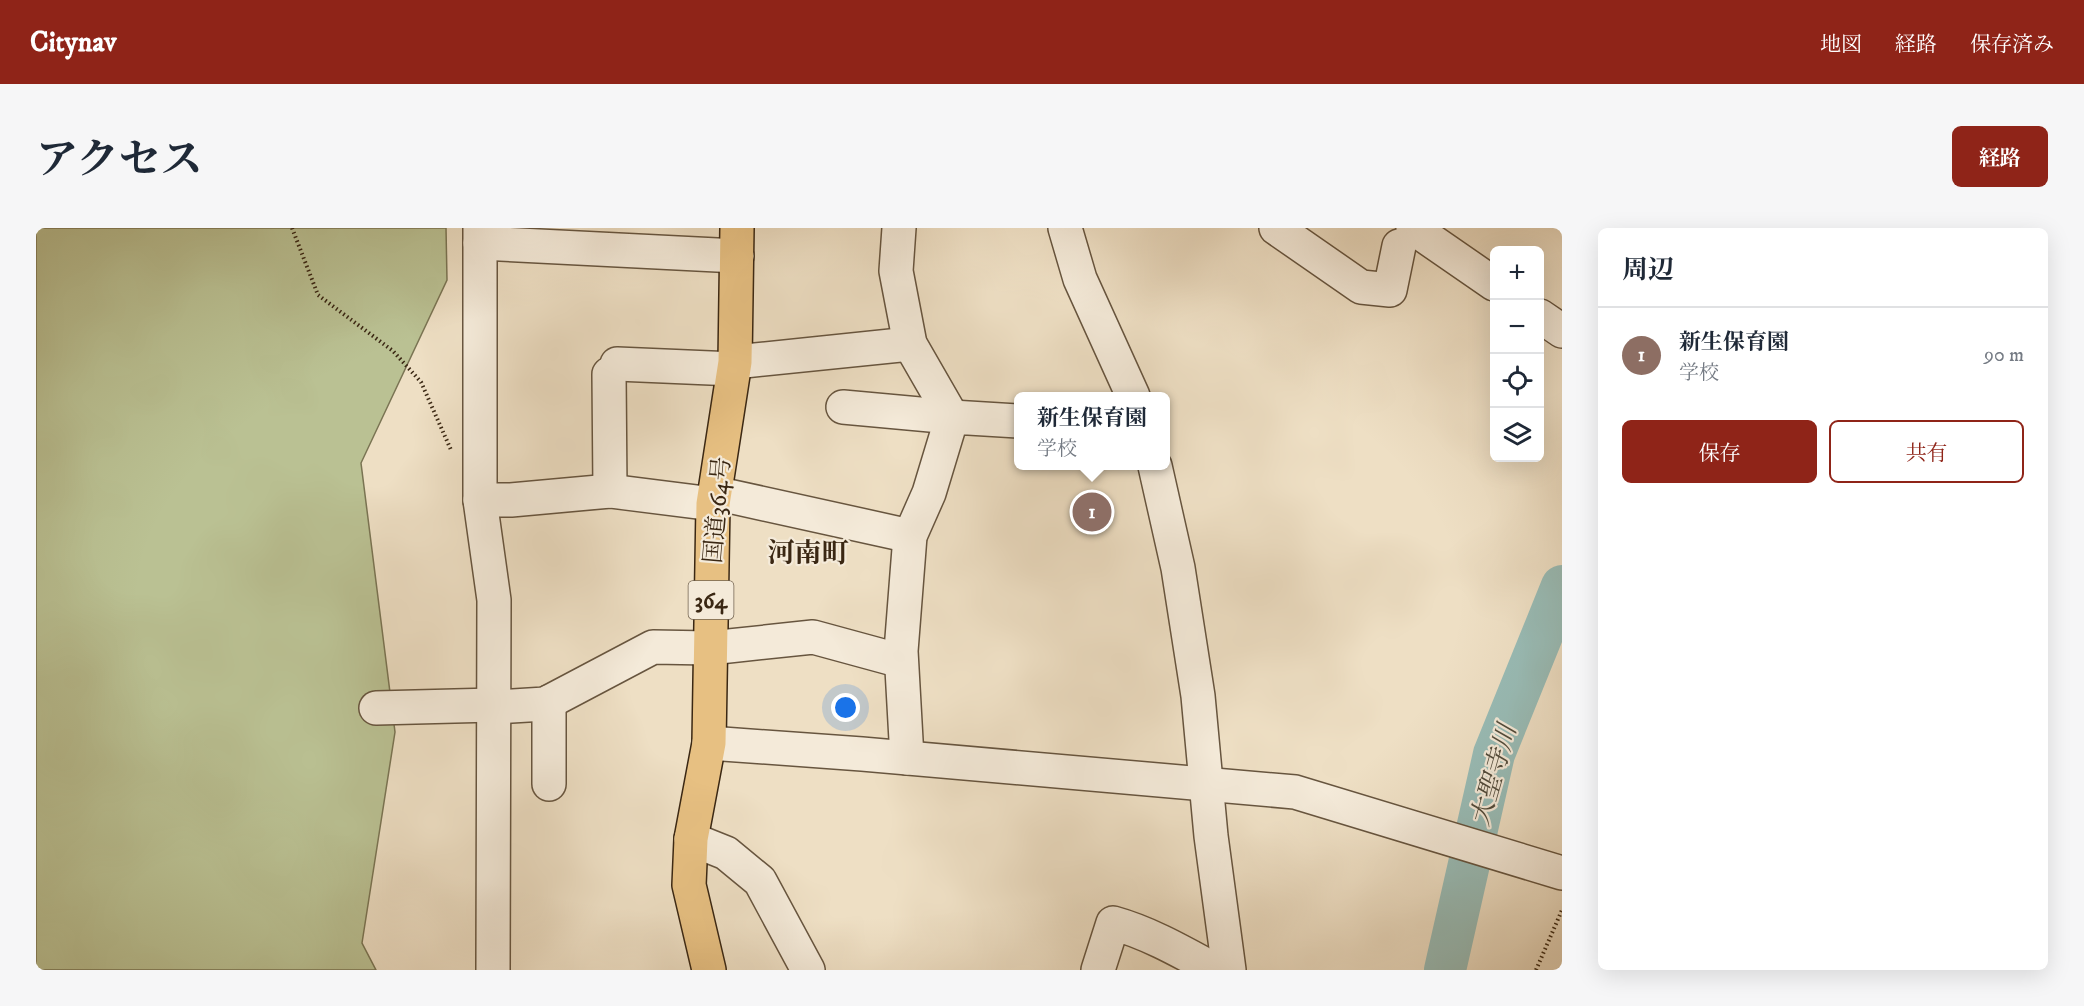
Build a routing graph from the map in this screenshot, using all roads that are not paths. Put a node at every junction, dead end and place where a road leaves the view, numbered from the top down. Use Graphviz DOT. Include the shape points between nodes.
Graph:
graph roads {
  1 [pos="899,228"];
  2 [pos="1065,228"];
  3 [pos="1276,228"];
  4 [pos="480,236"];
  5 [pos="1406,237"];
  6 [pos="737,242"];
  7 [pos="1490,282"];
  8 [pos="1544,319"];
  9 [pos="1562,331"];
  10 [pos="910,344"];
  11 [pos="734,365"];
  12 [pos="1131,392"];
  13 [pos="843,407"];
  14 [pos="952,417"];
  15 [pos="1014,421"];
  16 [pos="1156,470"];
  17 [pos="610,491"];
  18 [pos="714,499"];
  19 [pos="480,500"];
  20 [pos="910,536"];
  21 [pos="710,648"];
  22 [pos="901,661"];
  23 [pos="549,702"];
  24 [pos="494,706"];
  25 [pos="376,708"];
  26 [pos="709,743"];
  27 [pos="907,758"];
  28 [pos="549,784"];
  29 [pos="1206,784"];
  30 [pos="691,839"];
  31 [pos="1562,873"];
  32 [pos="494,970"];
  33 [pos="708,970"];
  34 [pos="808,970"];
  35 [pos="1098,970"];
  36 [pos="1215,970"];
  37 [pos="1229,970"];
  1 -- 10 [label="street" via="896,270"];
  2 -- 12 [label="street" via="1080,279"];
  3 -- 5 [label="street" via="1361,287 1390,290"];
  4 -- 6 [label="street"];
  4 -- 19 [label="street"];
  5 -- 7 [label="street"];
  6 -- 11 [label="highway, 国道364号 / 364"];
  8 -- 9 [label="street"];
  10 -- 11 [label="street"];
  10 -- 14 [label="street"];
  11 -- 17 [label="street" via="613,369"];
  11 -- 18 [label="highway, 国道364号 / 364"];
  13 -- 14 [label="street"];
  14 -- 15 [label="street"];
  14 -- 20 [label="street" via="929,493"];
  16 -- 29 [label="street" via="1180,579 1198,696"];
  17 -- 18 [label="street"];
  17 -- 19 [label="street"];
  18 -- 20 [label="street"];
  18 -- 21 [label="highway, 国道364号 / 364"];
  19 -- 24 [label="street" via="494,600"];
  20 -- 22 [label="street"];
  21 -- 22 [label="street" via="813,637"];
  21 -- 23 [label="street" via="653,647"];
  21 -- 26 [label="highway, 国道364号 / 364"];
  22 -- 27 [label="street"];
  23 -- 24 [label="street"];
  23 -- 28 [label="street"];
  24 -- 25 [label="street"];
  24 -- 32 [label="street"];
  26 -- 27 [label="street"];
  26 -- 30 [label="highway, 国道364号 / 364"];
  27 -- 29 [label="street"];
  29 -- 31 [label="street" via="1295,792"];
  29 -- 37 [label="street"];
  30 -- 33 [label="highway, 国道364号 / 364" via="689,885"];
  30 -- 34 [label="street" via="726,853 760,881"];
  35 -- 36 [label="street" via="1113,923"];
}
